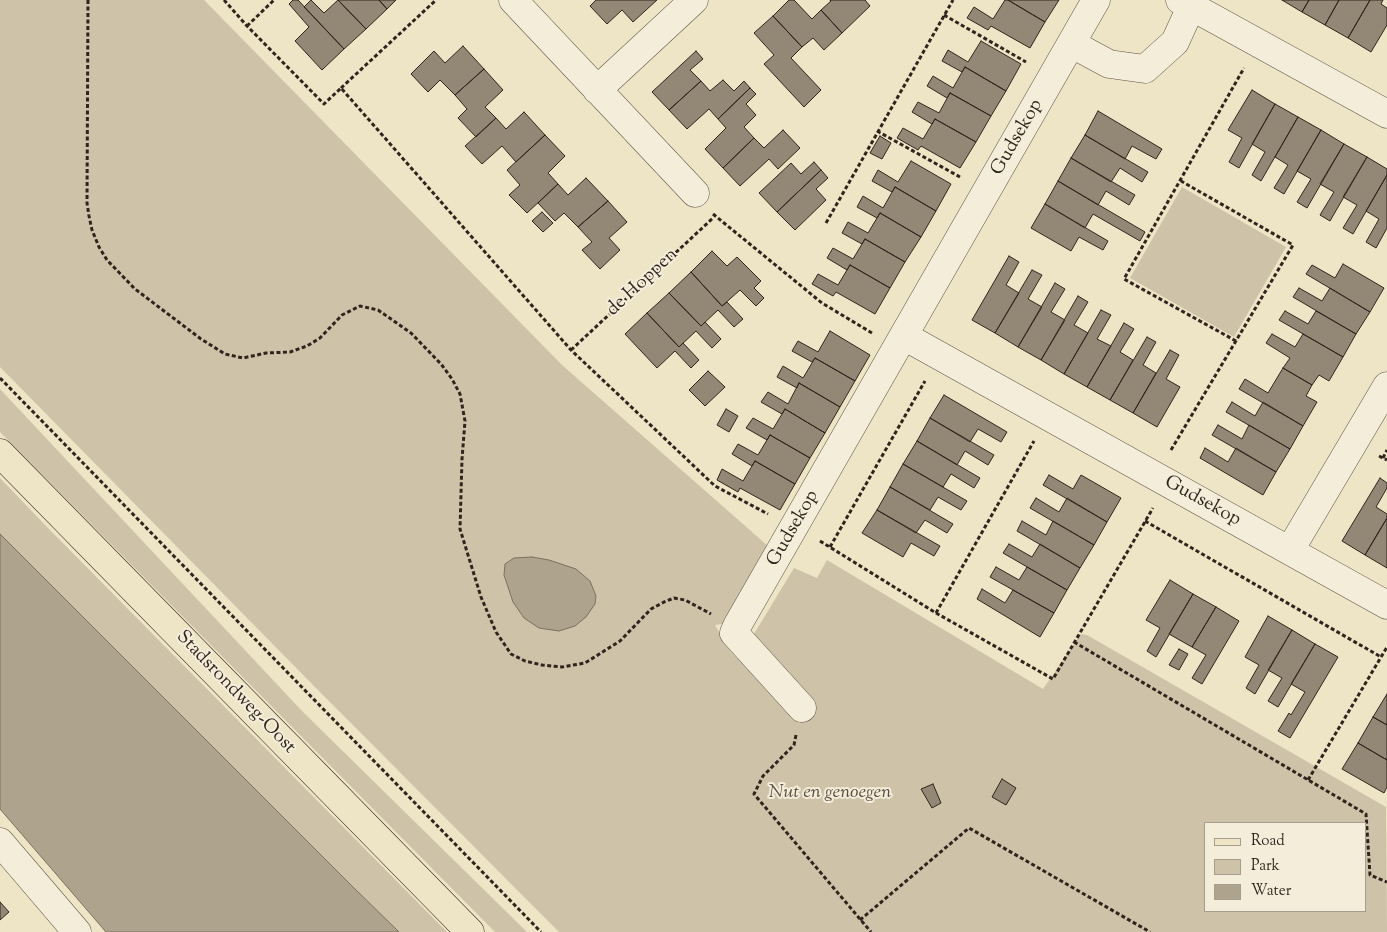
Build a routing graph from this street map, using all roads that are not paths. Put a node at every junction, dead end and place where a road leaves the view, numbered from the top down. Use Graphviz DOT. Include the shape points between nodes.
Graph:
graph roads {
  1 [pos="513,0"];
  2 [pos="694,0"];
  3 [pos="1096,0"];
  4 [pos="1186,4"];
  5 [pos="1072,44"];
  6 [pos="597,90"];
  7 [pos="1387,114"];
  8 [pos="695,193"];
  9 [pos="900,342"];
  10 [pos="1387,386"];
  11 [pos="0,453"];
  12 [pos="1290,550"];
  13 [pos="1387,605"];
  14 [pos="802,708"];
  15 [pos="0,842"];
  16 [pos="77,932"];
  17 [pos="470,932"];
  1 -- 6 [label="street"];
  2 -- 6 [label="street"];
  3 -- 5 [label="street, Gudsekop"];
  4 -- 5 [label="street" via="1175,42 1145,69 1109,64"];
  4 -- 7 [label="street"];
  5 -- 9 [label="street, Gudsekop"];
  6 -- 8 [label="street"];
  9 -- 12 [label="street, Gudsekop" via="939,356"];
  9 -- 14 [label="street, Gudsekop" via="734,633"];
  10 -- 12 [label="street"];
  11 -- 17 [label="main road, Stadsrondweg-Oost"];
  12 -- 13 [label="street, Gudsekop"];
  15 -- 16 [label="street"];
}
